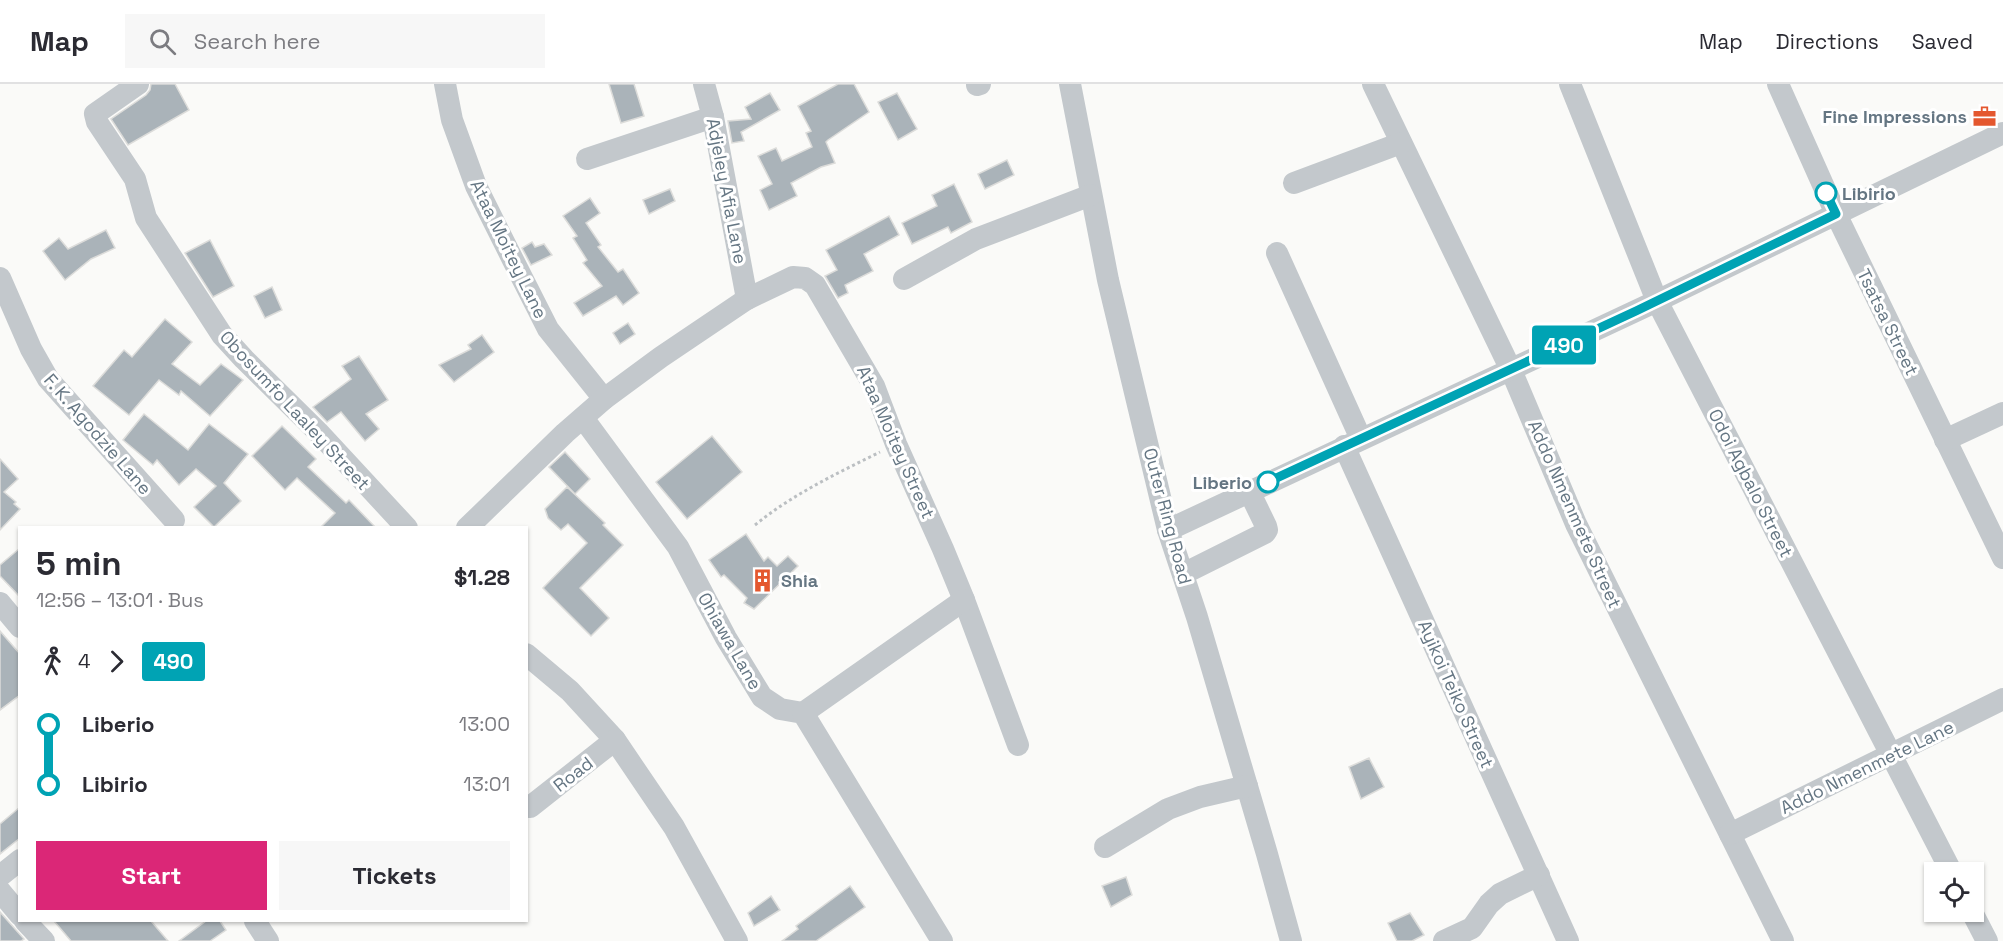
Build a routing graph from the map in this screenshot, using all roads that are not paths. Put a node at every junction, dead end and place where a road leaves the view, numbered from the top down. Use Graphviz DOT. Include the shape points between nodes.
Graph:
graph roads {
  1 [pos="138,84"];
  2 [pos="445,84"];
  3 [pos="704,84"];
  4 [pos="1070,84"];
  5 [pos="1373,84"];
  6 [pos="1570,84"];
  7 [pos="1778,84"];
  8 [pos="713,117"];
  9 [pos="2003,133"];
  10 [pos="1401,143"];
  11 [pos="587,159"];
  12 [pos="1294,183"];
  13 [pos="1091,195"];
  14 [pos="1836,214"];
  15 [pos="1277,253"];
  16 [pos="0,278"];
  17 [pos="904,279"];
  18 [pos="747,299"];
  19 [pos="1657,301"];
  20 [pos="1511,370"];
  21 [pos="604,399"];
  22 [pos="2003,413"];
  23 [pos="583,418"];
  24 [pos="1945,440"];
  25 [pos="1353,443"];
  26 [pos="1249,491"];
  27 [pos="174,520"];
  28 [pos="405,526"];
  29 [pos="469,526"];
  30 [pos="1168,530"];
  31 [pos="2003,558"];
  32 [pos="1183,574"];
  33 [pos="964,600"];
  34 [pos="0,603"];
  35 [pos="18,625"];
  36 [pos="528,656"];
  37 [pos="2003,699"];
  38 [pos="803,713"];
  39 [pos="615,740"];
  40 [pos="1017,745"];
  41 [pos="1891,754"];
  42 [pos="1247,786"];
  43 [pos="530,807"];
  44 [pos="1730,834"];
  45 [pos="1104,848"];
  46 [pos="18,862"];
  47 [pos="1946,862"];
  48 [pos="1539,875"];
  49 [pos="0,876"];
  50 [pos="0,891"];
  51 [pos="18,913"];
  52 [pos="26,922"];
  53 [pos="256,922"];
  54 [pos="1977,922"];
  55 [pos="44,941"];
  56 [pos="268,941"];
  57 [pos="737,941"];
  58 [pos="942,941"];
  59 [pos="1291,941"];
  60 [pos="1444,941"];
  61 [pos="1568,941"];
  62 [pos="1783,941"];
  63 [pos="1987,941"];
  1 -- 28 [label="street, Obosumfo Laaley Street" via="94,114 135,179 146,218 222,334"];
  2 -- 21 [label="street, Ataa Moitey Lane" via="452,120 476,186 513,260 548,329"];
  3 -- 8 [label="street, Adjeley Afia Lane"];
  4 -- 13 [label="street, Outer Ring Road"];
  5 -- 10 [label="street, Addo Nmenmete Street"];
  6 -- 19 [label="street, Odoi Agbalo Street"];
  7 -- 14 [label="street, Tsatsa Street"];
  8 -- 11 [label="street"];
  8 -- 18 [label="street, Adjeley Afia Lane"];
  9 -- 14 [label="street"];
  10 -- 12 [label="street"];
  10 -- 20 [label="street, Addo Nmenmete Street"];
  13 -- 17 [label="street" via="976,240"];
  13 -- 30 [label="street, Outer Ring Road"];
  14 -- 19 [label="street"];
  14 -- 24 [label="street, Tsatsa Street"];
  15 -- 25 [label="street, Ayikoi Teiko Street"];
  16 -- 27 [label="street, F. K. Agodzie Lane" via="48,380"];
  18 -- 21 [label="street, Ataa Moitey Street"];
  18 -- 33 [label="street, Ataa Moitey Street" via="793,277 815,285 874,386"];
  19 -- 20 [label="street"];
  19 -- 41 [label="street, Odoi Agbalo Street"];
  20 -- 25 [label="street"];
  20 -- 44 [label="street, Addo Nmenmete Street" via="1576,524"];
  21 -- 23 [label="street, Ataa Moitey Street"];
  22 -- 24 [label="street"];
  23 -- 29 [label="street, Ataa Moitey Street"];
  23 -- 38 [label="street, Ohiawa Lane" via="678,547 762,697 780,709"];
  24 -- 31 [label="street, Tsatsa Street"];
  25 -- 26 [label="street"];
  25 -- 48 [label="street, Ayikoi Teiko Street"];
  26 -- 30 [label="street"];
  26 -- 32 [label="street" via="1266,526 1265,533"];
  30 -- 32 [label="street, Outer Ring Road"];
  32 -- 42 [label="street, Outer Ring Road"];
  33 -- 38 [label="street"];
  33 -- 40 [label="street, Ataa Moitey Street"];
  34 -- 35 [label="street"];
  36 -- 39 [label="street" via="570,691"];
  37 -- 41 [label="street, Addo Nmenmete Lane"];
  38 -- 58 [label="street"];
  39 -- 43 [label="street, Road"];
  39 -- 57 [label="street" via="674,827"];
  41 -- 44 [label="street, Addo Nmenmete Lane"];
  41 -- 47 [label="street, Odoi Agbalo Street"];
  42 -- 45 [label="street" via="1178,804"];
  42 -- 59 [label="street, Outer Ring Road"];
  44 -- 62 [label="street, Addo Nmenmete Street"];
  46 -- 49 [label="street"];
  48 -- 60 [label="street" via="1500,894 1472,928"];
  48 -- 61 [label="street, Ayikoi Teiko Street"];
  50 -- 51 [label="street"];
  52 -- 55 [label="street"];
  53 -- 56 [label="street"];
  54 -- 63 [label="street"];
}
